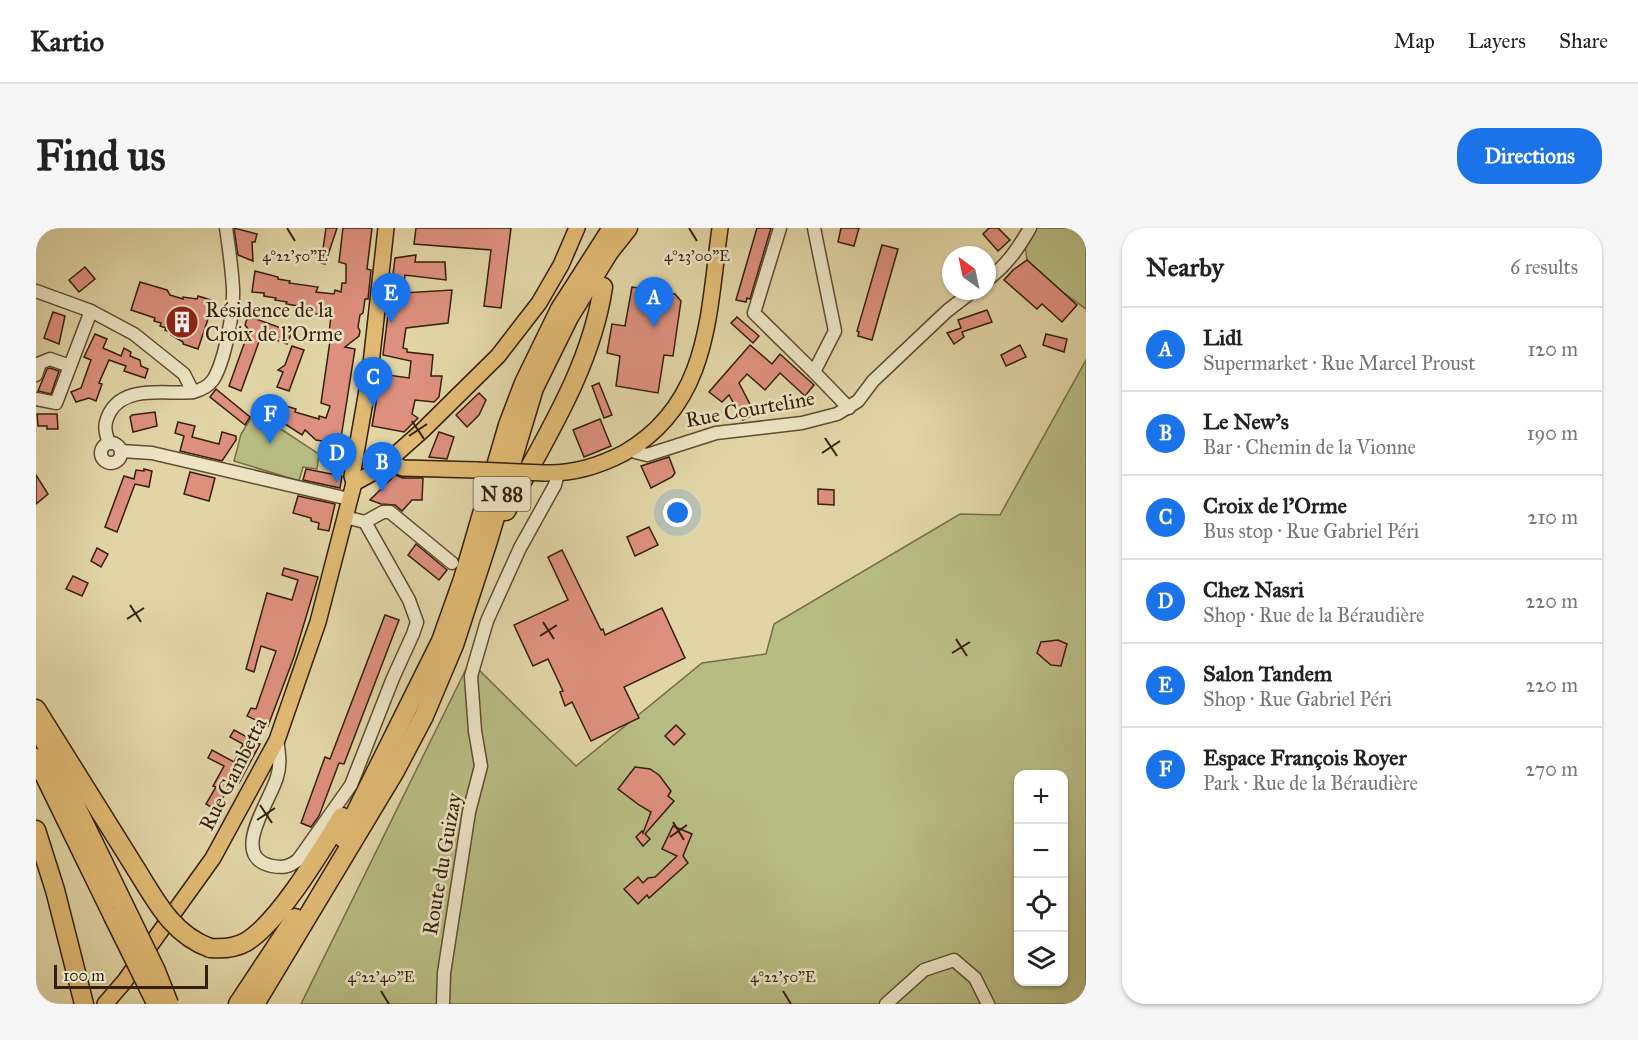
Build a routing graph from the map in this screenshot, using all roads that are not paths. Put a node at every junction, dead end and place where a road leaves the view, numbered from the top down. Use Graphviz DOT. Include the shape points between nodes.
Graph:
graph roads {
  1 [pos="226,228"];
  2 [pos="386,228"];
  3 [pos="577,228"];
  4 [pos="612,228"];
  5 [pos="628,228"];
  6 [pos="720,228"];
  7 [pos="780,228"];
  8 [pos="814,228"];
  9 [pos="1030,228"];
  10 [pos="996,273"];
  11 [pos="603,287"];
  12 [pos="36,291"];
  13 [pos="961,300"];
  14 [pos="91,310"];
  15 [pos="70,366"];
  16 [pos="814,372"];
  17 [pos="36,375"];
  18 [pos="194,392"];
  19 [pos="36,399"];
  20 [pos="849,408"];
  21 [pos="109,443"];
  22 [pos="631,448"];
  23 [pos="121,451"];
  24 [pos="391,459"];
  25 [pos="552,473"];
  26 [pos="354,483"];
  27 [pos="349,499"];
  28 [pos="345,517"];
  29 [pos="365,522"];
  30 [pos="487,544"];
  31 [pos="452,563"];
  32 [pos="414,697"];
  33 [pos="36,709"];
  34 [pos="36,724"];
  35 [pos="277,740"];
  36 [pos="36,758"];
  37 [pos="36,830"];
  38 [pos="118,914"];
  39 [pos="84,1004"];
  40 [pos="105,1004"];
  41 [pos="145,1004"];
  42 [pos="157,1004"];
  43 [pos="169,1004"];
  44 [pos="238,1004"];
  45 [pos="255,1004"];
  46 [pos="443,1004"];
  47 [pos="886,1004"];
  48 [pos="988,1004"];
  1 -- 18 [label="street" via="233,290 231,320 213,380"];
  2 -- 26 [label="main road, Rue Gambetta"];
  3 -- 24 [label="main road" via="539,303 498,356"];
  4 -- 32 [label="highway, N 88" via="560,309 524,383 463,579 441,641"];
  5 -- 30 [label="highway, N 88" via="569,317 534,388"];
  6 -- 22 [label="main road" via="707,326 696,370 664,420"];
  7 -- 16 [label="street" via="754,313"];
  8 -- 16 [label="street" via="835,331"];
  9 -- 10 [label="street"];
  11 -- 30 [label="highway" via="590,346 572,387"];
  12 -- 14 [label="street"];
  13 -- 20 [label="street, Rue Courteline"];
  14 -- 15 [label="street"];
  14 -- 18 [label="street" via="142,341 184,374"];
  15 -- 17 [label="street" via="50,359 40,363"];
  15 -- 19 [label="street" via="56,403"];
  16 -- 20 [label="street"];
  18 -- 21 [label="street" via="138,393 123,399 105,421"];
  20 -- 22 [label="street, Rue Courteline" via="802,423 716,433 647,455"];
  21 -- 23 [label="street"];
  21 -- 23 [label="street" via="101,448 104,460 115,462"];
  22 -- 25 [label="main road" via="593,467"];
  23 -- 27 [label="street" via="152,453"];
  24 -- 25 [label="main road, bridge" via="403,468"];
  24 -- 26 [label="main road"];
  25 -- 46 [label="street, Route du Guizay" via="555,485 486,621 471,676 481,766 469,812 444,973"];
  26 -- 27 [label="main road, Rue Gambetta"];
  27 -- 28 [label="main road, Rue Gambetta"];
  28 -- 29 [label="street"];
  28 -- 35 [label="main road, Rue Gambetta" via="318,622"];
  29 -- 31 [label="street" via="390,512"];
  29 -- 35 [label="street" via="409,600 417,622 351,786 298,860 285,867 258,859 251,842 278,777"];
  30 -- 45 [label="highway, N 88" via="454,645 424,716"];
  32 -- 33 [label="highway, bridge" via="331,836 267,924 244,943 219,949 194,942 166,916"];
  32 -- 44 [label="highway, N 88" via="335,854"];
  34 -- 38 [label="highway"];
  35 -- 40 [label="main road, Rue Gambetta" via="213,858"];
  36 -- 38 [label="highway"];
  37 -- 39 [label="highway"];
  38 -- 41 [label="highway, bridge" via="120,937"];
  38 -- 42 [label="highway, bridge"];
  38 -- 43 [label="highway, bridge" via="156,971"];
  47 -- 48 [label="street" via="924,970 954,960 975,978"];
}
